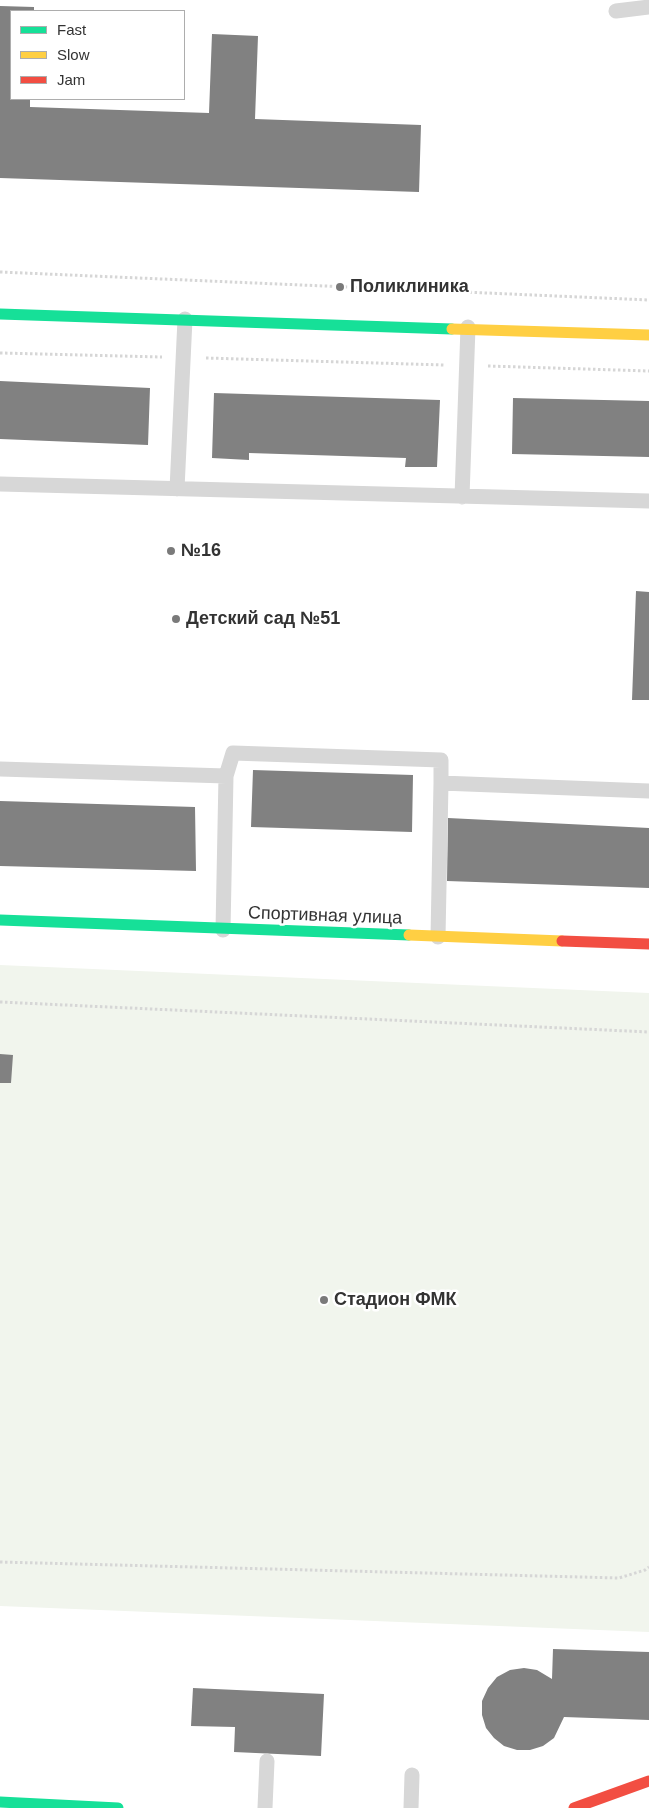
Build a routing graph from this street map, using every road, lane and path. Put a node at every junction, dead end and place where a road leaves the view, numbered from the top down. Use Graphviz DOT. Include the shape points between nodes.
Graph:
graph roads {
  1 [pos="649,7"];
  2 [pos="616,11"];
  3 [pos="0,272"];
  4 [pos="649,300"];
  5 [pos="0,314"];
  6 [pos="185,319"];
  7 [pos="468,328"];
  8 [pos="649,335"];
  9 [pos="0,353"];
  10 [pos="183,358"];
  11 [pos="467,366"];
  12 [pos="649,371"];
  13 [pos="0,484"];
  14 [pos="177,489"];
  15 [pos="462,497"];
  16 [pos="649,501"];
  17 [pos="0,769"];
  18 [pos="226,776"];
  19 [pos="441,783"];
  20 [pos="649,790"];
  21 [pos="0,920"];
  22 [pos="224,930"];
  23 [pos="438,937"];
  24 [pos="649,944"];
  25 [pos="0,1002"];
  26 [pos="649,1032"];
  27 [pos="0,1562"];
  28 [pos="649,1567"];
  29 [pos="267,1761"];
  30 [pos="412,1775"];
  31 [pos="649,1781"];
  32 [pos="0,1802"];
  33 [pos="118,1808"];
  34 [pos="266,1808"];
  35 [pos="411,1808"];
  36 [pos="574,1808"];
  1 -- 2 [label="lane"];
  3 -- 4 [label="path"];
  5 -- 6 [label="street"];
  6 -- 7 [label="street"];
  6 -- 10 [label="lane"];
  7 -- 8 [label="street"];
  7 -- 11 [label="lane"];
  9 -- 10 [label="path"];
  10 -- 11 [label="path"];
  10 -- 14 [label="lane"];
  11 -- 12 [label="path"];
  11 -- 15 [label="lane"];
  13 -- 14 [label="lane"];
  14 -- 15 [label="lane"];
  15 -- 16 [label="lane"];
  17 -- 18 [label="lane"];
  18 -- 19 [label="lane" via="233,753 441,760"];
  18 -- 22 [label="lane"];
  19 -- 20 [label="lane"];
  19 -- 23 [label="lane"];
  21 -- 22 [label="street, Спортивная улица"];
  22 -- 23 [label="street, Спортивная улица"];
  23 -- 24 [label="street, Спортивная улица"];
  25 -- 26 [label="path"];
  27 -- 28 [label="path" via="619,1578"];
  29 -- 34 [label="lane"];
  30 -- 35 [label="lane"];
  31 -- 36 [label="street"];
  32 -- 33 [label="street"];
}
